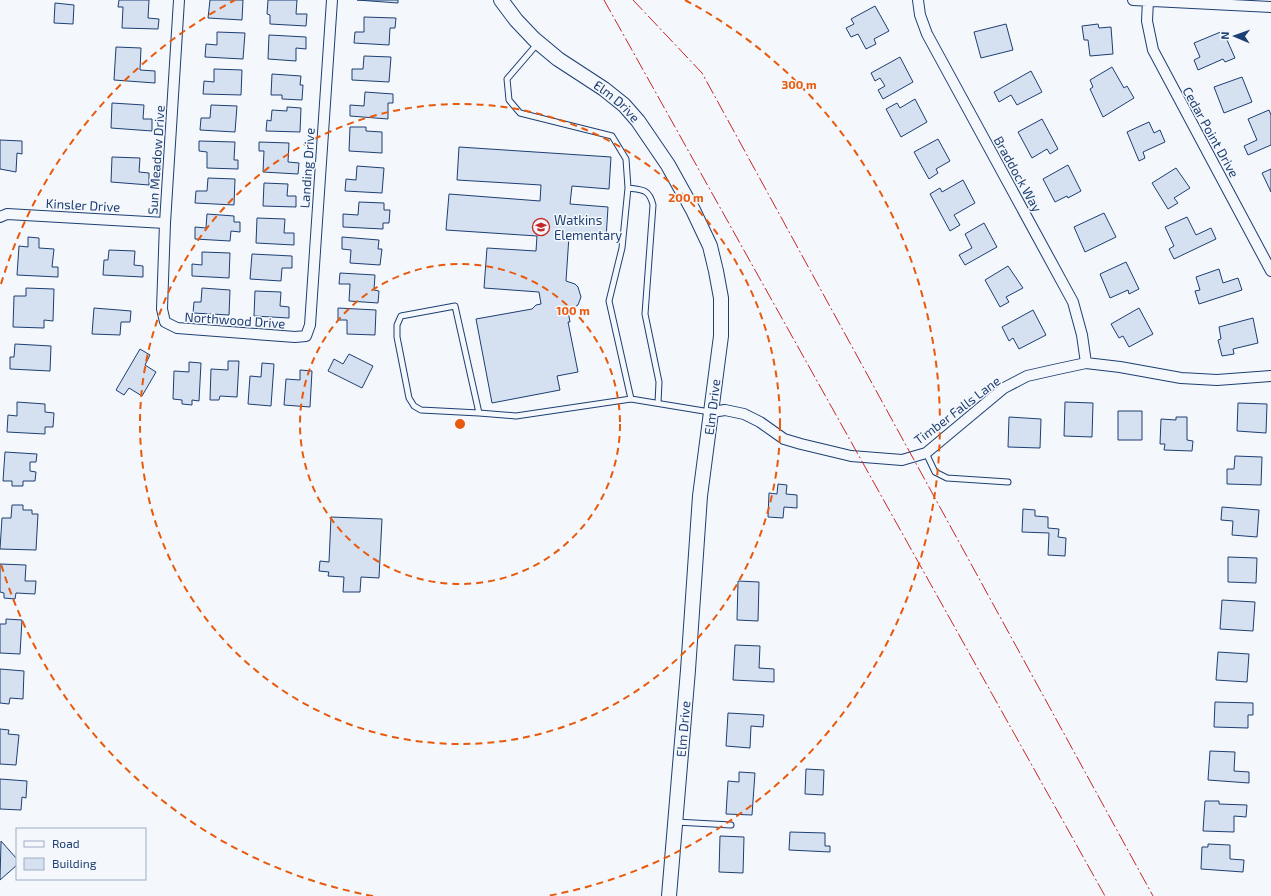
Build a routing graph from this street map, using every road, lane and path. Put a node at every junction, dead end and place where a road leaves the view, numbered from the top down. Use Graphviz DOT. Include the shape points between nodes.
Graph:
graph roads {
  1 [pos="179,0"];
  2 [pos="332,0"];
  3 [pos="501,0"];
  4 [pos="918,0"];
  5 [pos="1133,0"];
  6 [pos="1148,0"];
  7 [pos="1271,7"];
  8 [pos="538,43"];
  9 [pos="628,188"];
  10 [pos="0,217"];
  11 [pos="165,223"];
  12 [pos="1271,271"];
  13 [pos="165,322"];
  14 [pos="306,336"];
  15 [pos="1086,363"];
  16 [pos="1271,376"];
  17 [pos="631,399"];
  18 [pos="658,403"];
  19 [pos="712,412"];
  20 [pos="479,413"];
  21 [pos="926,453"];
  22 [pos="1008,482"];
  23 [pos="675,822"];
  24 [pos="731,825"];
  25 [pos="669,896"];
  1 -- 11 [label="street, Sun Meadow Drive"];
  2 -- 14 [label="street, Landing Drive" via="310,325"];
  3 -- 8 [label="street, Elm Drive"];
  4 -- 15 [label="street, Braddock Way" via="927,34 1073,302"];
  5 -- 6 [label="street"];
  6 -- 7 [label="street"];
  6 -- 12 [label="street, Cedar Point Drive" via="1147,21 1153,50"];
  8 -- 9 [label="lane" via="507,79 509,100 520,113 612,136 626,159"];
  8 -- 19 [label="street, Elm Drive" via="604,89 624,105 638,121 664,159 710,246 721,298 721,336"];
  9 -- 17 [label="lane" via="622,248 609,301"];
  9 -- 18 [label="lane" via="646,191 651,196 653,205 645,314 659,382"];
  10 -- 11 [label="street, Kinsler Drive" via="7,214"];
  11 -- 13 [label="street, Sun Meadow Drive" via="162,309"];
  13 -- 14 [label="street, Northwood Drive" via="178,328"];
  15 -- 16 [label="street, Timber Falls Lane" via="1182,378 1217,380"];
  15 -- 21 [label="street, Timber Falls Lane" via="1027,376 1004,388"];
  17 -- 18 [label="lane"];
  17 -- 20 [label="lane" via="516,416"];
  18 -- 19 [label="lane"];
  19 -- 21 [label="street, Timber Falls Lane" via="725,410 744,414 784,439 851,456 902,460"];
  19 -- 23 [label="street, Elm Drive" via="700,496"];
  20 -- 20 [label="lane" via="455,306 401,316 397,325 397,337 409,398 414,406 421,410"];
  21 -- 22 [label="lane" via="935,472 947,478"];
  23 -- 24 [label="lane"];
  23 -- 25 [label="street, Elm Drive"];
}
